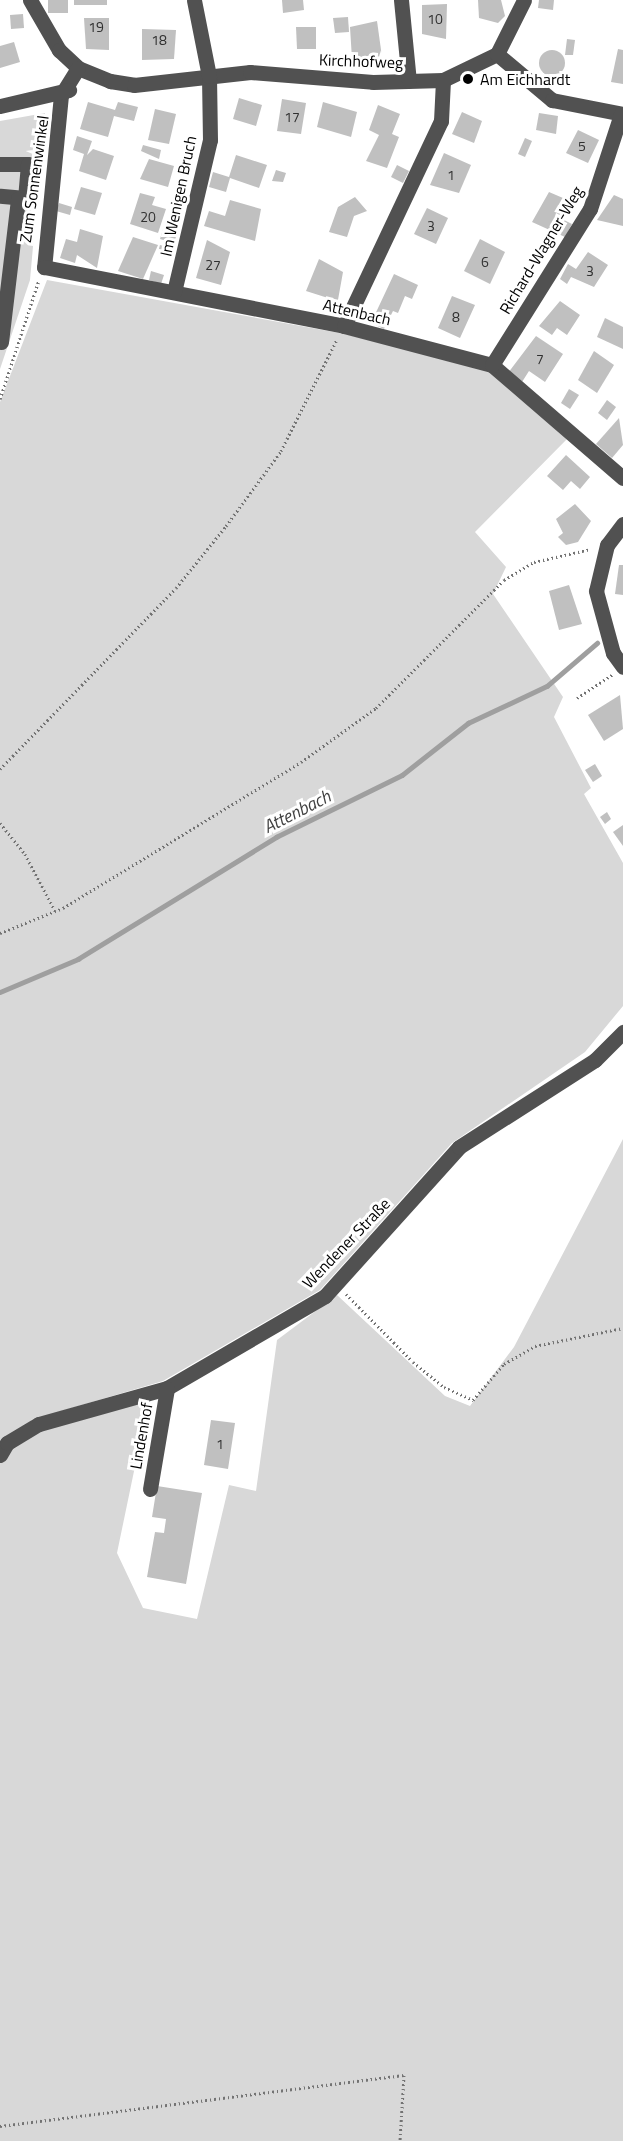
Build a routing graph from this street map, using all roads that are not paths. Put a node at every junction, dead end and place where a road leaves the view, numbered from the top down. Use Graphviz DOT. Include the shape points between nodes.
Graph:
graph roads {
  1 [pos="30,0"];
  2 [pos="194,0"];
  3 [pos="401,0"];
  4 [pos="524,0"];
  5 [pos="497,54"];
  6 [pos="78,68"];
  7 [pos="208,76"];
  8 [pos="443,80"];
  9 [pos="409,81"];
  10 [pos="61,95"];
  11 [pos="0,106"];
  12 [pos="622,114"];
  13 [pos="0,164"];
  14 [pos="9,197"];
  15 [pos="0,267"];
  16 [pos="44,267"];
  17 [pos="174,292"];
  18 [pos="3,297"];
  19 [pos="344,326"];
  20 [pos="1,342"];
  21 [pos="492,365"];
  22 [pos="623,478"];
  23 [pos="623,524"];
  24 [pos="623,667"];
  25 [pos="623,1032"];
  26 [pos="168,1388"];
  27 [pos="0,1455"];
  28 [pos="150,1489"];
  1 -- 6 [label="street" via="46,36"];
  2 -- 7 [label="street, Im Wenigen Bruch"];
  3 -- 9 [label="street"];
  4 -- 5 [label="street"];
  5 -- 8 [label="street, Kirchhofweg"];
  5 -- 12 [label="street" via="552,100"];
  6 -- 7 [label="street, Kirchhofweg" via="134,85"];
  6 -- 10 [label="street"];
  7 -- 9 [label="street, Kirchhofweg" via="250,72"];
  7 -- 17 [label="street, Im Wenigen Bruch" via="210,140"];
  8 -- 9 [label="street, Kirchhofweg"];
  8 -- 19 [label="street" via="441,121"];
  10 -- 11 [label="street"];
  10 -- 16 [label="street, Zum Sonnenwinkel"];
  12 -- 21 [label="street, Richard-Wagner-Weg" via="590,208"];
  13 -- 14 [label="street" via="28,164 25,198"];
  14 -- 15 [label="street"];
  14 -- 18 [label="street"];
  16 -- 17 [label="street, Attenbach"];
  17 -- 19 [label="street, Attenbach"];
  18 -- 20 [label="street"];
  19 -- 21 [label="street, Attenbach"];
  21 -- 22 [label="street, Attenbach"];
  23 -- 24 [label="street" via="607,545 596,591 609,643"];
  25 -- 26 [label="street, Wendener Straße" via="595,1060 459,1147 325,1296"];
  26 -- 27 [label="street, Wendener Straße" via="39,1424 7,1443"];
  26 -- 28 [label="street, Lindenhof"];
}
